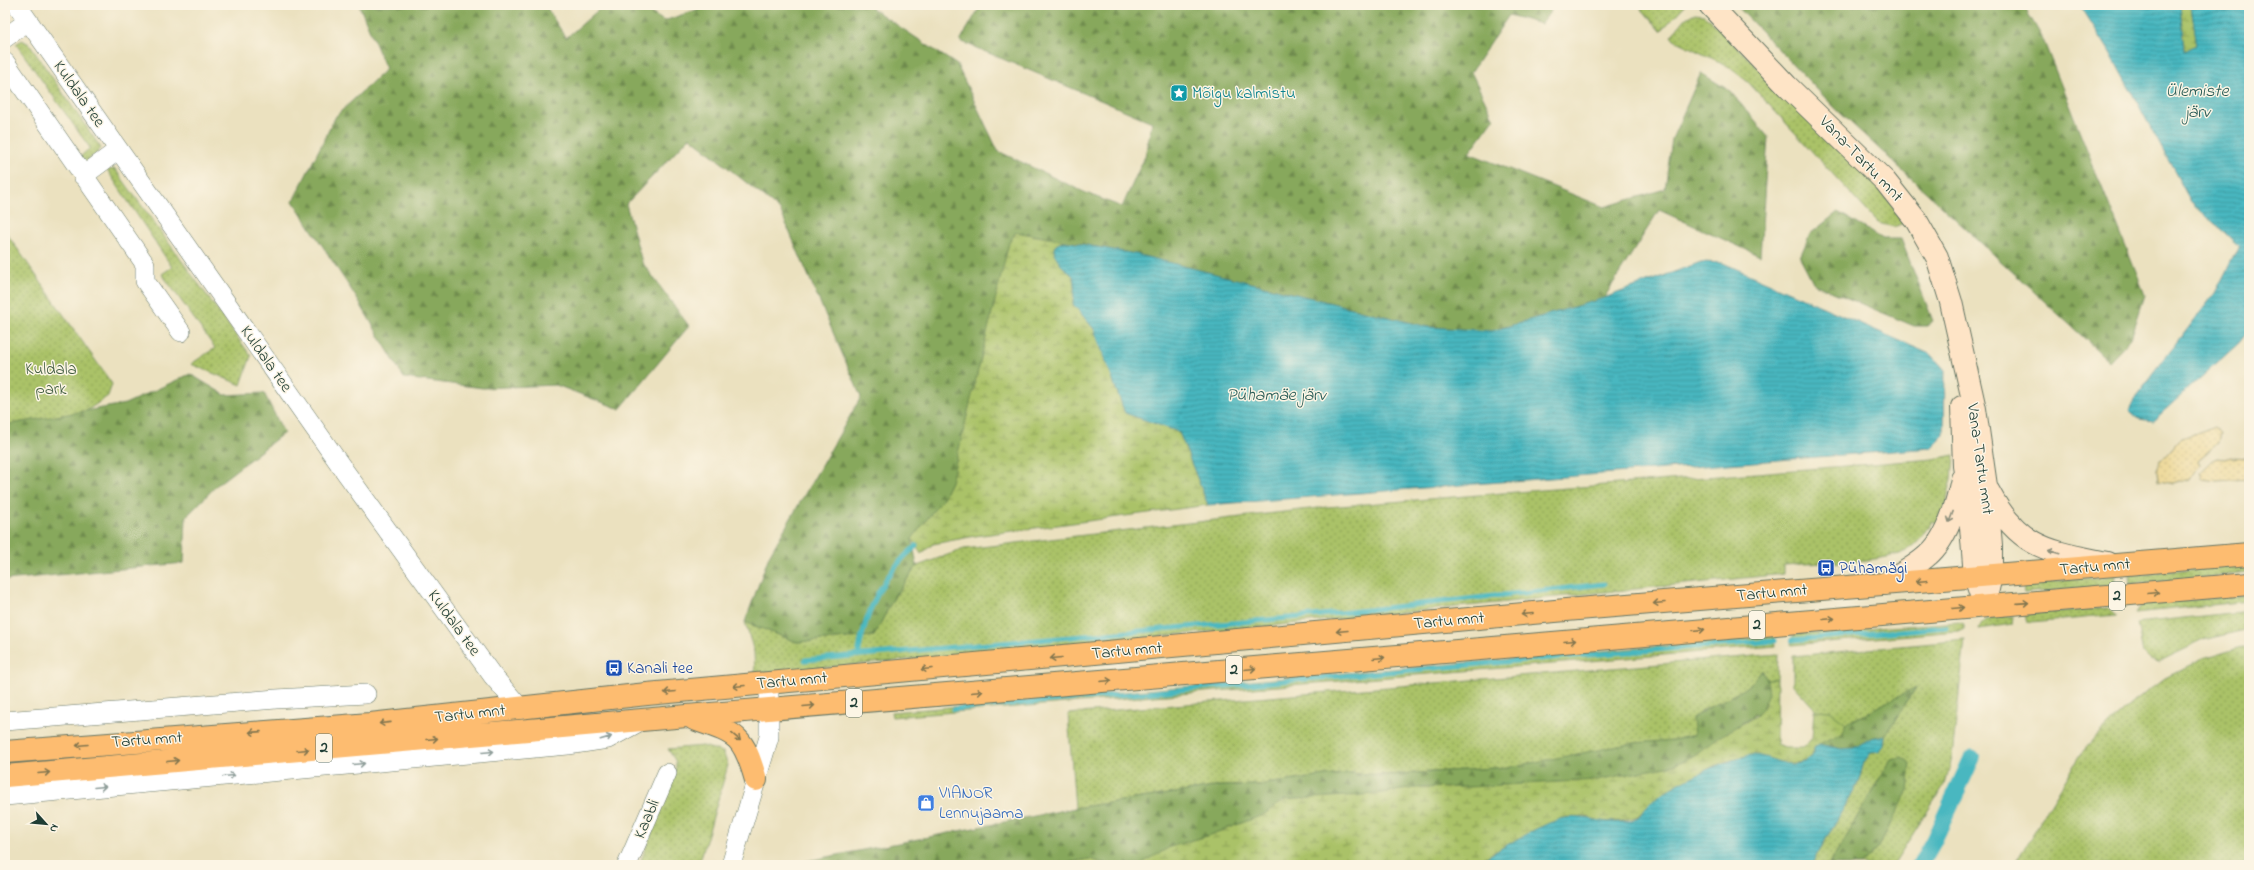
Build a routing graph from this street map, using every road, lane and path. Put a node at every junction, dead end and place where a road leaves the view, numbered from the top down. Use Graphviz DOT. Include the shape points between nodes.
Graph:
graph roads {
  1 [pos="17,5"];
  2 [pos="1710,5"];
  3 [pos="28,21"];
  4 [pos="5,38"];
  5 [pos="5,62"];
  6 [pos="118,150"];
  7 [pos="83,176"];
  8 [pos="181,332"];
  9 [pos="1960,345"];
  10 [pos="1964,466"];
  11 [pos="1986,486"];
  12 [pos="2249,554"];
  13 [pos="2120,565"];
  14 [pos="1983,576"];
  15 [pos="1884,584"];
  16 [pos="2249,584"];
  17 [pos="1984,606"];
  18 [pos="769,683"];
  19 [pos="366,694"];
  20 [pos="521,708"];
  21 [pos="770,710"];
  22 [pos="687,716"];
  23 [pos="642,720"];
  24 [pos="5,721"];
  25 [pos="5,752"];
  26 [pos="667,773"];
  27 [pos="5,776"];
  28 [pos="756,780"];
  29 [pos="5,796"];
  30 [pos="628,865"];
  31 [pos="731,865"];
  1 -- 3 [label="street, Kuldala tee"];
  2 -- 9 [label="street, Vana-Tartu mnt" via="1900,198 1937,257"];
  3 -- 4 [label="street"];
  3 -- 6 [label="street, Kuldala tee"];
  5 -- 7 [label="street"];
  6 -- 7 [label="street"];
  6 -- 20 [label="street, Kuldala tee" via="341,466 492,675"];
  7 -- 8 [label="street" via="145,264 144,281"];
  9 -- 10 [label="street, Vana-Tartu mnt"];
  9 -- 11 [label="street, Vana-Tartu mnt" via="1974,409"];
  10 -- 14 [label="street, Vana-Tartu mnt"];
  10 -- 15 [label="street, one-way" via="1959,492 1941,538 1930,554"];
  13 -- 11 [label="street, one-way" via="2053,552 2030,542 2012,528"];
  11 -- 14 [label="street, Vana-Tartu mnt" via="1991,545"];
  12 -- 13 [label="highway, Tartu mnt / 2"];
  13 -- 14 [label="highway, Tartu mnt / 2"];
  14 -- 15 [label="highway, Tartu mnt / 2, one-way"];
  14 -- 17 [label="street"];
  15 -- 18 [label="highway, Tartu mnt / 2, one-way"];
  17 -- 16 [label="highway, Tartu mnt / 2, one-way"];
  21 -- 17 [label="highway, Tartu mnt / 2, one-way"];
  18 -- 20 [label="highway, Tartu mnt / 2, one-way"];
  18 -- 21 [label="street"];
  19 -- 24 [label="street" via="306,696"];
  20 -- 25 [label="highway, Tartu mnt / 2, one-way" via="370,724"];
  21 -- 22 [label="highway, Tartu mnt / 2"];
  21 -- 28 [label="street" via="769,737"];
  22 -- 23 [label="highway, Tartu mnt / 2"];
  22 -- 28 [label="highway, one-way" via="735,735 746,749"];
  27 -- 23 [label="highway, Tartu mnt / 2, one-way"];
  29 -- 23 [label="street, one-way" via="568,745 608,738"];
  26 -- 30 [label="street, Kaabli"];
  28 -- 31 [label="street"];
}
